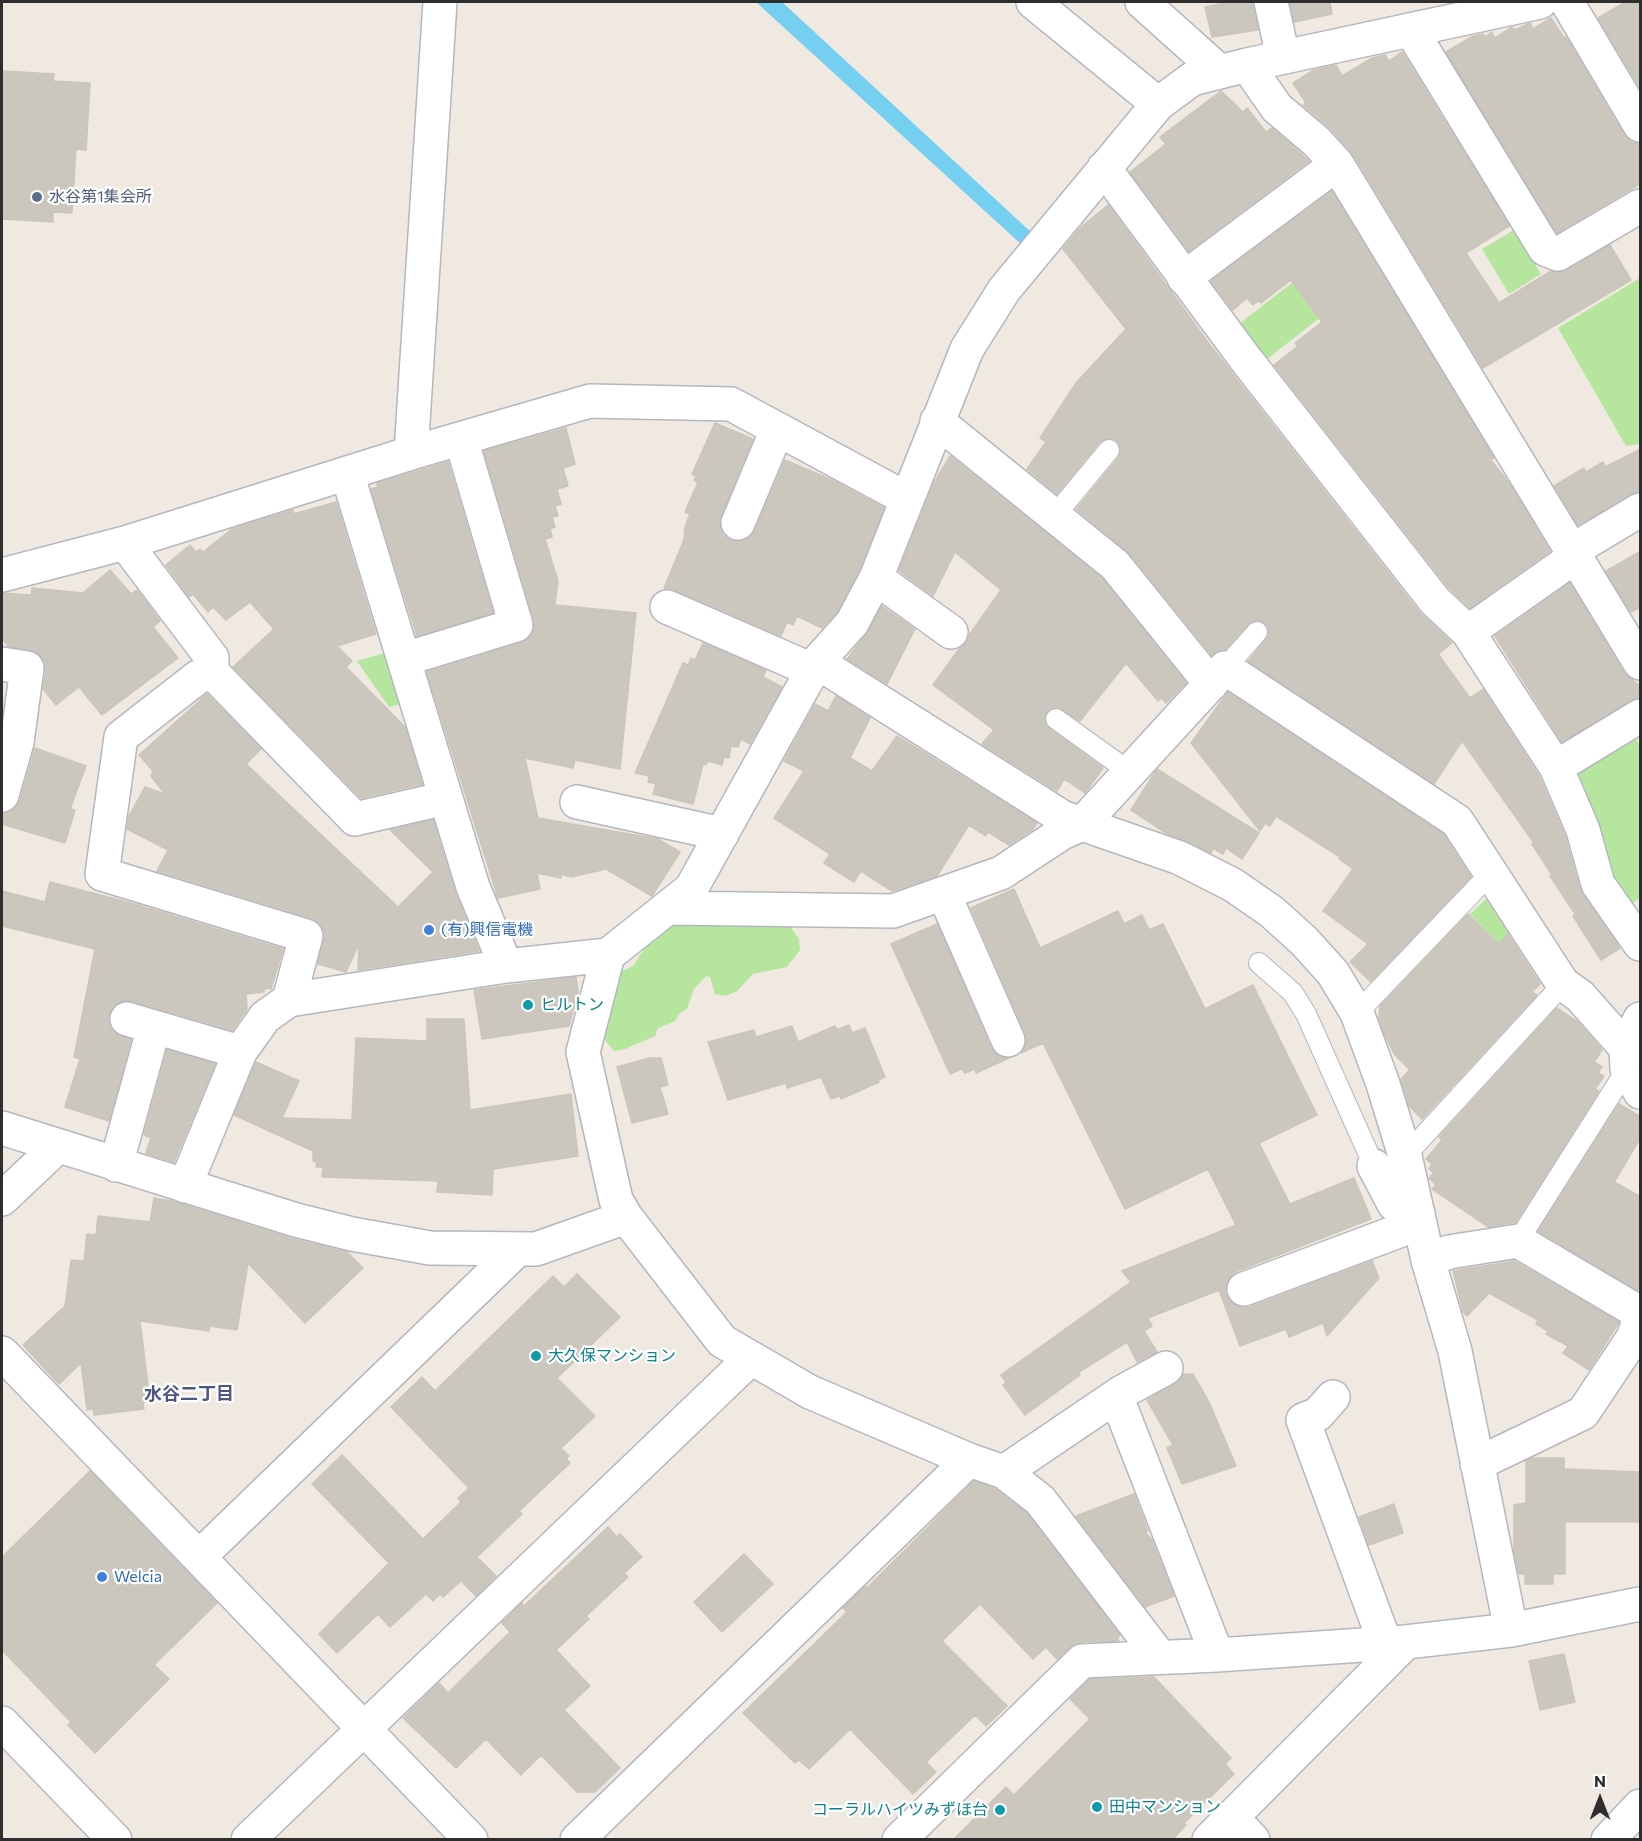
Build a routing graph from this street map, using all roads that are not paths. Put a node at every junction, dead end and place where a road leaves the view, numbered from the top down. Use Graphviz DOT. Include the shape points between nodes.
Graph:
graph roads {
  1 [pos="440,2"];
  2 [pos="1033,2"];
  3 [pos="1142,2"];
  4 [pos="1271,2"];
  5 [pos="1540,2"];
  6 [pos="1567,2"];
  7 [pos="1411,30"];
  8 [pos="1283,57"];
  9 [pos="1233,68"];
  10 [pos="1158,104"];
  11 [pos="1641,125"];
  12 [pos="1337,164"];
  13 [pos="1104,168"];
  14 [pos="1641,206"];
  15 [pos="1184,278"];
  16 [pos="938,421"];
  17 [pos="777,430"];
  18 [pos="461,439"];
  19 [pos="1109,450"];
  20 [pos="411,453"];
  21 [pos="347,473"];
  22 [pos="907,499"];
  23 [pos="1641,510"];
  24 [pos="1056,514"];
  25 [pos="738,523"];
  26 [pos="126,543"];
  27 [pos="1574,553"];
  28 [pos="2,575"];
  29 [pos="876,578"];
  30 [pos="667,607"];
  31 [pos="951,632"];
  32 [pos="1257,632"];
  33 [pos="1468,632"];
  34 [pos="405,659"];
  35 [pos="1641,663"];
  36 [pos="2,664"];
  37 [pos="814,666"];
  38 [pos="212,672"];
  39 [pos="1218,676"];
  40 [pos="1641,716"];
  41 [pos="1056,719"];
  42 [pos="1556,767"];
  43 [pos="1131,773"];
  44 [pos="2,795"];
  45 [pos="446,798"];
  46 [pos="577,802"];
  47 [pos="1082,824"];
  48 [pos="722,834"];
  49 [pos="1491,873"];
  50 [pos="944,894"];
  51 [pos="670,908"];
  52 [pos="1641,944"];
  53 [pos="608,955"];
  54 [pos="1259,963"];
  55 [pos="506,966"];
  56 [pos="1563,984"];
  57 [pos="289,1000"];
  58 [pos="1357,1012"];
  59 [pos="1641,1019"];
  60 [pos="1008,1040"];
  61 [pos="240,1052"];
  62 [pos="1631,1070"];
  63 [pos="2,1128"];
  64 [pos="57,1147"];
  65 [pos="1405,1156"];
  66 [pos="116,1165"];
  67 [pos="1374,1166"];
  68 [pos="185,1186"];
  69 [pos="2,1199"];
  70 [pos="626,1217"];
  71 [pos="1419,1218"];
  72 [pos="1518,1241"];
  73 [pos="516,1251"];
  74 [pos="1428,1260"];
  75 [pos="1244,1289"];
  76 [pos="1641,1315"];
  77 [pos="750,1359"];
  78 [pos="5,1364"];
  79 [pos="1166,1368"];
  80 [pos="1333,1397"];
  81 [pos="1108,1404"];
  82 [pos="969,1460"];
  83 [pos="1477,1464"];
  84 [pos="1004,1472"];
  85 [pos="200,1556"];
  86 [pos="1641,1604"];
  87 [pos="1511,1630"];
  88 [pos="1396,1642"];
  89 [pos="1217,1655"];
  90 [pos="1160,1657"];
  91 [pos="2,1723"];
  92 [pos="364,1728"];
  93 [pos="1641,1806"];
  94 [pos="1231,1832"];
  95 [pos="115,1839"];
  96 [pos="248,1839"];
  97 [pos="471,1839"];
  98 [pos="577,1839"];
  99 [pos="899,1839"];
  100 [pos="1608,1839"];
  1 -- 20 [label="street"];
  2 -- 10 [label="street"];
  3 -- 9 [label="street"];
  4 -- 8 [label="street"];
  5 -- 7 [label="street"];
  6 -- 11 [label="street"];
  7 -- 8 [label="street"];
  7 -- 14 [label="street" via="1545,249 1558,254"];
  8 -- 9 [label="street"];
  9 -- 10 [label="street" via="1192,79"];
  9 -- 12 [label="street"];
  10 -- 13 [label="street"];
  12 -- 15 [label="street"];
  12 -- 27 [label="street"];
  13 -- 15 [label="street"];
  13 -- 16 [label="street" via="1004,290 967,349"];
  15 -- 33 [label="street" via="1435,601"];
  16 -- 22 [label="street"];
  16 -- 24 [label="street"];
  17 -- 18 [label="street" via="731,404 590,401"];
  17 -- 22 [label="street"];
  17 -- 25 [label="street"];
  18 -- 20 [label="street"];
  18 -- 34 [label="street" via="516,625"];
  19 -- 24 [label="lane"];
  20 -- 21 [label="street"];
  21 -- 26 [label="street"];
  21 -- 34 [label="street"];
  22 -- 29 [label="street"];
  23 -- 27 [label="street"];
  24 -- 39 [label="street" via="1115,565"];
  26 -- 28 [label="street"];
  26 -- 38 [label="street" via="212,658"];
  27 -- 33 [label="street"];
  27 -- 35 [label="street"];
  29 -- 31 [label="street"];
  29 -- 37 [label="street" via="852,623"];
  30 -- 37 [label="street"];
  32 -- 39 [label="lane"];
  33 -- 42 [label="street"];
  34 -- 45 [label="street"];
  36 -- 44 [label="street" via="27,668 17,741"];
  37 -- 47 [label="street" via="1062,817"];
  37 -- 48 [label="street"];
  38 -- 45 [label="street" via="355,819"];
  38 -- 57 [label="street" via="198,677 121,737 102,874 306,936"];
  39 -- 43 [label="street"];
  39 -- 49 [label="street" via="1457,821"];
  40 -- 42 [label="street"];
  41 -- 43 [label="lane"];
  42 -- 52 [label="street" via="1583,831 1598,884"];
  43 -- 47 [label="street"];
  45 -- 55 [label="street" via="473,887"];
  46 -- 48 [label="street"];
  47 -- 50 [label="street" via="1001,873"];
  47 -- 58 [label="street" via="1180,858 1233,885 1304,941 1333,973"];
  48 -- 51 [label="street" via="691,890"];
  49 -- 56 [label="street"];
  49 -- 58 [label="lane"];
  50 -- 51 [label="street" via="893,911"];
  50 -- 60 [label="street"];
  51 -- 53 [label="street"];
  53 -- 55 [label="street"];
  53 -- 70 [label="street" via="583,1052 616,1200"];
  54 -- 67 [label="lane" via="1293,993 1306,1014"];
  55 -- 57 [label="street"];
  56 -- 62 [label="street" via="1580,996"];
  56 -- 65 [label="lane"];
  57 -- 61 [label="street" via="265,1017"];
  58 -- 65 [label="street"];
  59 -- 62 [label="street" via="1637,1022"];
  61 -- 66 [label="street" via="141,1023"];
  61 -- 68 [label="street"];
  62 -- 72 [label="lane"];
  63 -- 64 [label="street"];
  64 -- 66 [label="street"];
  64 -- 69 [label="street"];
  65 -- 71 [label="street"];
  66 -- 68 [label="street"];
  67 -- 71 [label="street" via="1394,1204"];
  68 -- 73 [label="street" via="352,1234 430,1248"];
  70 -- 73 [label="street" via="536,1249"];
  70 -- 77 [label="street" via="722,1341"];
  71 -- 74 [label="street"];
  71 -- 75 [label="street"];
  72 -- 74 [label="street" via="1449,1252"];
  72 -- 76 [label="street"];
  73 -- 85 [label="street"];
  74 -- 83 [label="street" via="1450,1329"];
  76 -- 83 [label="street" via="1633,1338 1583,1413"];
  77 -- 82 [label="street" via="810,1392"];
  77 -- 92 [label="street"];
  78 -- 85 [label="street"];
  79 -- 81 [label="street"];
  80 -- 88 [label="street" via="1318,1414 1302,1420"];
  81 -- 84 [label="street"];
  81 -- 89 [label="street" via="1122,1411"];
  82 -- 84 [label="street"];
  82 -- 98 [label="street"];
  83 -- 87 [label="street"];
  84 -- 90 [label="street" via="1040,1500"];
  85 -- 92 [label="street"];
  86 -- 87 [label="street"];
  87 -- 88 [label="street"];
  88 -- 89 [label="street"];
  88 -- 94 [label="street"];
  89 -- 90 [label="street"];
  90 -- 99 [label="street" via="1082,1661"];
  91 -- 95 [label="street"];
  92 -- 96 [label="street"];
  92 -- 97 [label="street"];
  93 -- 100 [label="street"];
}
